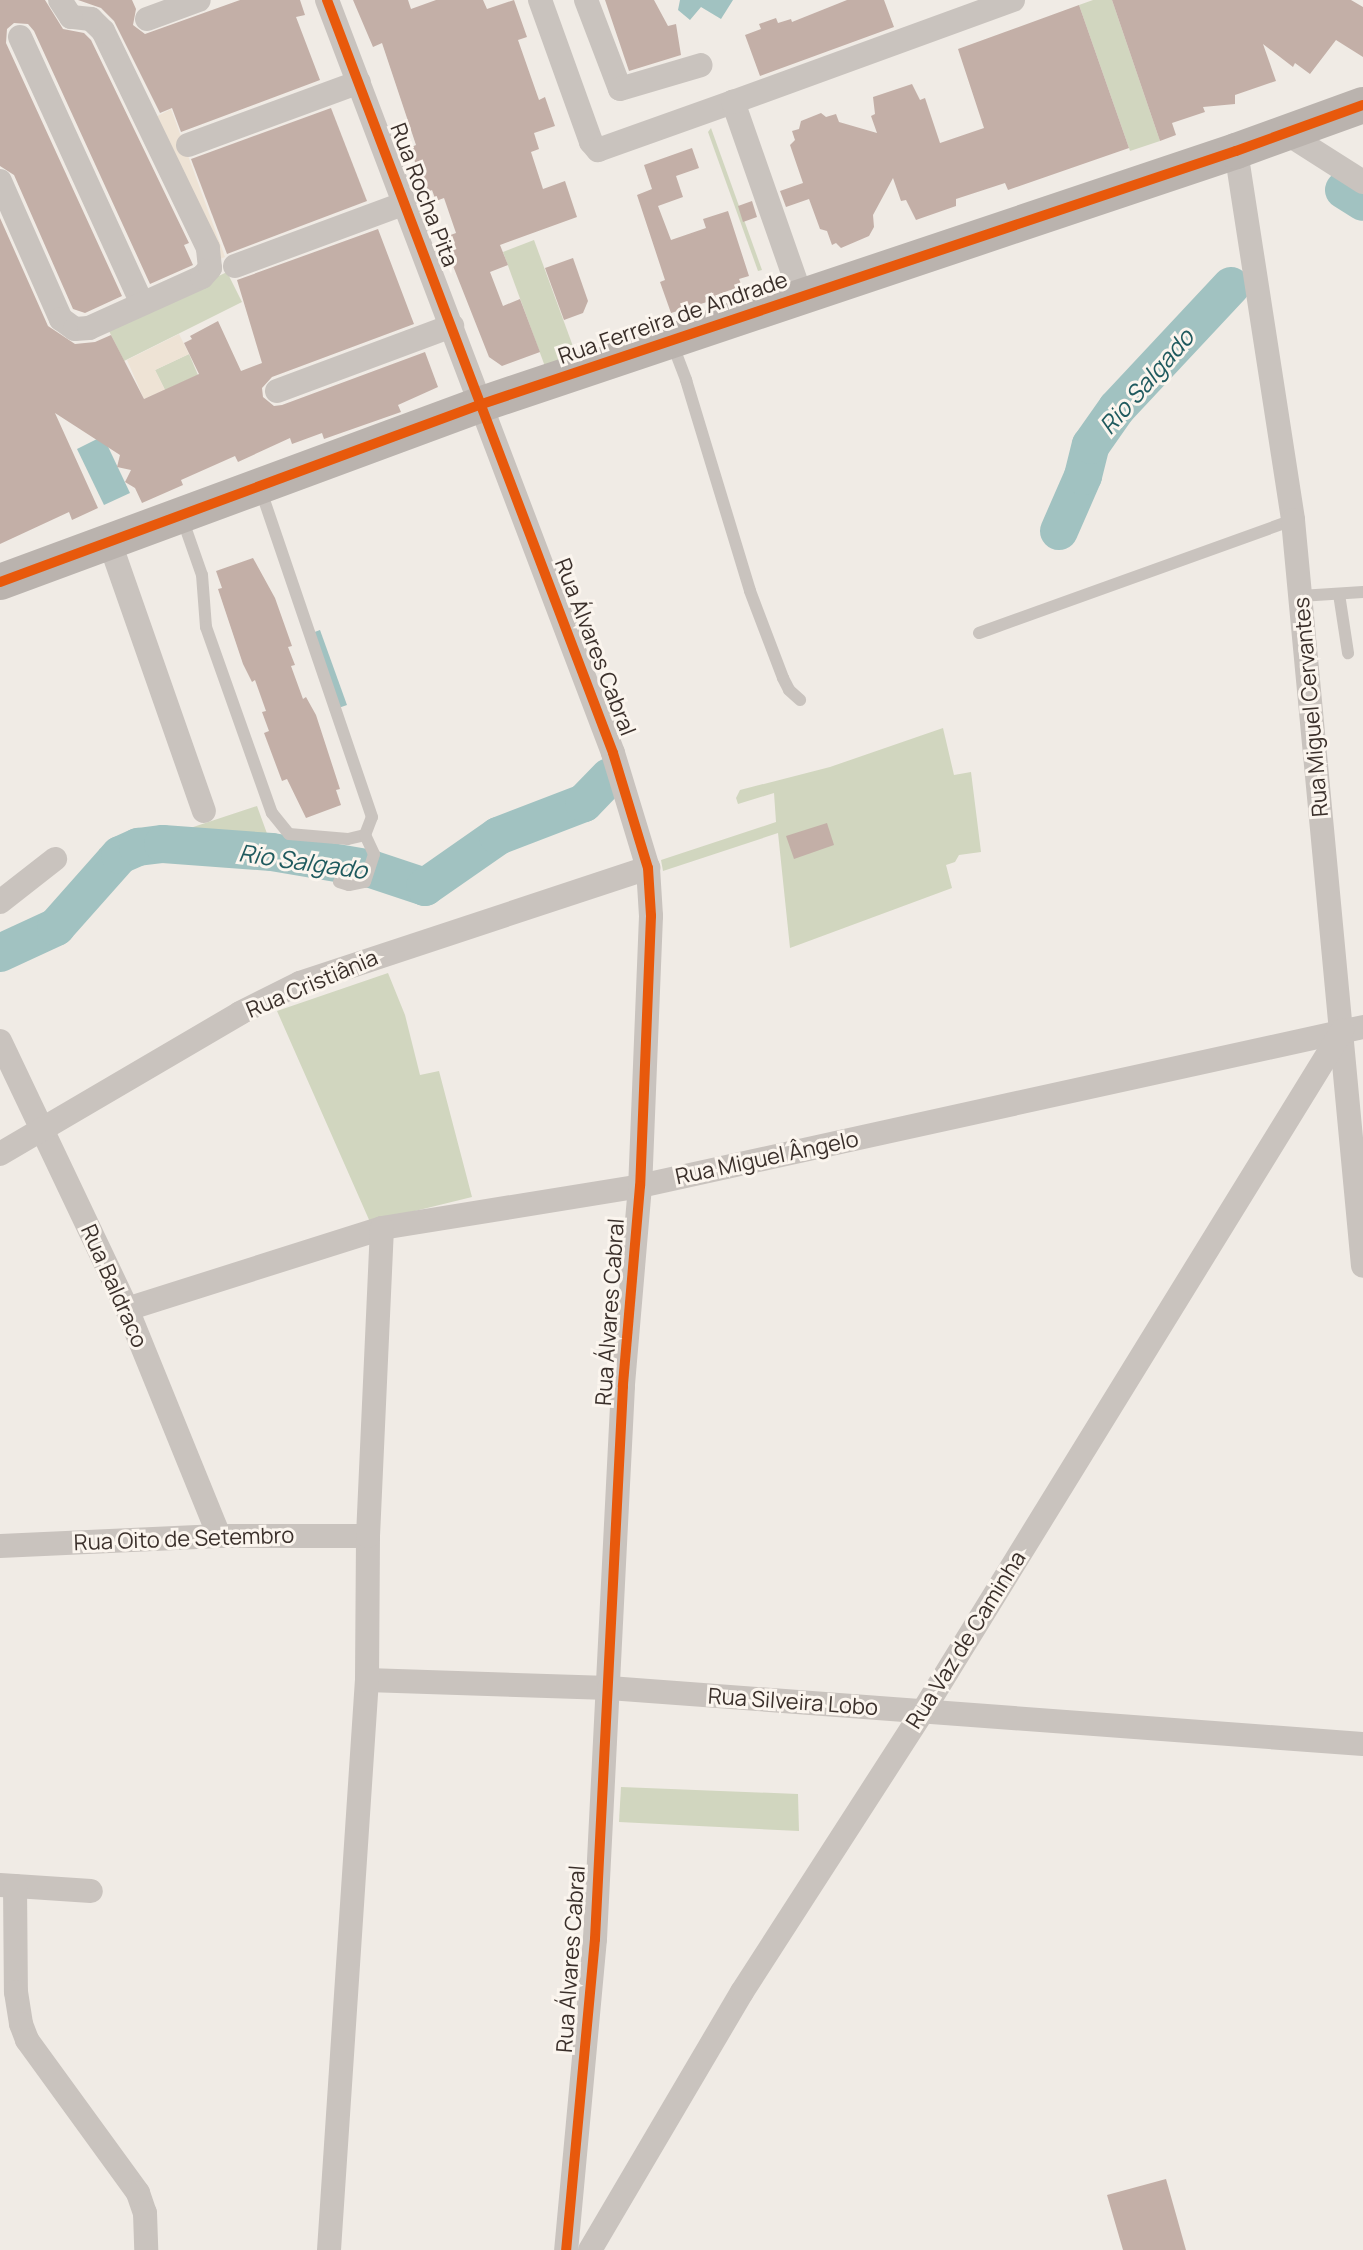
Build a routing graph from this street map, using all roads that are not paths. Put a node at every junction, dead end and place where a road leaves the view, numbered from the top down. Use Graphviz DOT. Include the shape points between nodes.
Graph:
graph roads {
  1 [pos="60,0"];
  2 [pos="199,0"];
  3 [pos="327,0"];
  4 [pos="540,0"];
  5 [pos="586,0"];
  6 [pos="1013,0"];
  7 [pos="147,19"];
  8 [pos="20,37"];
  9 [pos="701,65"];
  10 [pos="359,82"];
  11 [pos="733,102"];
  12 [pos="1363,105"];
  13 [pos="1286,133"];
  14 [pos="188,145"];
  15 [pos="1236,151"];
  16 [pos="0,181"];
  17 [pos="1363,182"];
  18 [pos="405,203"];
  19 [pos="235,266"];
  20 [pos="801,296"];
  21 [pos="142,303"];
  22 [pos="452,326"];
  23 [pos="671,340"];
  24 [pos="277,391"];
  25 [pos="482,404"];
  26 [pos="260,487"];
  27 [pos="182,518"];
  28 [pos="1293,520"];
  29 [pos="110,543"];
  30 [pos="0,582"];
  31 [pos="1363,592"];
  32 [pos="1339,594"];
  33 [pos="1300,596"];
  34 [pos="979,633"];
  35 [pos="1348,653"];
  36 [pos="800,700"];
  37 [pos="204,811"];
  38 [pos="365,835"];
  39 [pos="55,859"];
  40 [pos="648,868"];
  41 [pos="339,882"];
  42 [pos="0,902"];
  43 [pos="1352,1029"];
  44 [pos="2,1045"];
  45 [pos="41,1129"];
  46 [pos="0,1154"];
  47 [pos="640,1186"];
  48 [pos="382,1228"];
  49 [pos="1363,1266"];
  50 [pos="127,1309"];
  51 [pos="219,1536"];
  52 [pos="368,1536"];
  53 [pos="0,1546"];
  54 [pos="367,1680"];
  55 [pos="609,1688"];
  56 [pos="923,1711"];
  57 [pos="1363,1744"];
  58 [pos="8,1885"];
  59 [pos="91,1891"];
  60 [pos="146,2250"];
  61 [pos="329,2250"];
  62 [pos="566,2250"];
  63 [pos="590,2250"];
  1 -- 21 [label="street" via="71,17 91,19 103,31 208,248 210,268 202,277"];
  2 -- 7 [label="street"];
  3 -- 10 [label="street, Rua Rocha Pita"];
  4 -- 11 [label="street" via="598,150"];
  5 -- 9 [label="street" via="620,89"];
  6 -- 11 [label="street"];
  8 -- 21 [label="street"];
  10 -- 14 [label="street"];
  10 -- 18 [label="street, Rua Rocha Pita"];
  11 -- 20 [label="street"];
  12 -- 13 [label="street, Rua Ferreira de Andrade"];
  13 -- 15 [label="street, Rua Ferreira de Andrade"];
  13 -- 17 [label="street"];
  15 -- 20 [label="street, Rua Ferreira de Andrade"];
  15 -- 28 [label="street, Rua Miguel Cervantes"];
  16 -- 21 [label="street" via="61,319 69,326 89,328"];
  18 -- 19 [label="street"];
  18 -- 22 [label="street, Rua Rocha Pita"];
  20 -- 23 [label="street, Rua Ferreira de Andrade"];
  22 -- 24 [label="street"];
  22 -- 25 [label="street, Rua Rocha Pita"];
  23 -- 25 [label="street, Rua Ferreira de Andrade"];
  23 -- 36 [label="lane" via="750,591 783,678"];
  25 -- 26 [label="street, Rua Ferreira de Andrade"];
  25 -- 40 [label="street, Rua Álvares Cabral" via="622,777"];
  26 -- 27 [label="street, Rua Ferreira de Andrade"];
  26 -- 38 [label="lane" via="372,817"];
  27 -- 29 [label="street, Rua Ferreira de Andrade"];
  27 -- 38 [label="lane" via="202,575 206,627 272,813 289,834 348,839"];
  28 -- 33 [label="street, Rua Miguel Cervantes"];
  28 -- 34 [label="lane"];
  29 -- 30 [label="street, Rua Ferreira de Andrade"];
  29 -- 37 [label="street"];
  31 -- 32 [label="lane"];
  32 -- 33 [label="lane"];
  32 -- 35 [label="lane"];
  33 -- 43 [label="street, Rua Miguel Cervantes"];
  38 -- 41 [label="lane" via="374,854 367,878 362,884"];
  39 -- 42 [label="street"];
  40 -- 45 [label="street, Rua Cristiânia" via="300,983"];
  40 -- 47 [label="street, Rua Álvares Cabral" via="651,916"];
  43 -- 47 [label="street, Rua Miguel Ângelo"];
  43 -- 49 [label="street, Rua Miguel Cervantes"];
  43 -- 56 [label="street, Rua Vaz de Caminha"];
  44 -- 45 [label="street, Rua Baldraco"];
  45 -- 46 [label="street, Rua Cristiânia"];
  45 -- 50 [label="street, Rua Baldraco"];
  47 -- 48 [label="street, Rua Miguel Ângelo"];
  47 -- 55 [label="street, Rua Álvares Cabral" via="623,1386"];
  48 -- 50 [label="street, Rua Miguel Ângelo"];
  48 -- 52 [label="street"];
  50 -- 51 [label="street, Rua Baldraco"];
  51 -- 52 [label="street, Rua Oito de Setembro"];
  51 -- 53 [label="street, Rua Oito de Setembro"];
  52 -- 54 [label="street"];
  54 -- 55 [label="street, Rua Silveira Lobo"];
  54 -- 61 [label="street"];
  55 -- 56 [label="street, Rua Silveira Lobo"];
  55 -- 62 [label="street, Rua Álvares Cabral" via="589,2011"];
  56 -- 57 [label="street, Rua Silveira Lobo"];
  56 -- 63 [label="street, Rua Vaz de Caminha" via="742,1992"];
  58 -- 59 [label="street"];
  58 -- 60 [label="street" via="17,2008 27,2040 138,2193 145,2213"];
}
